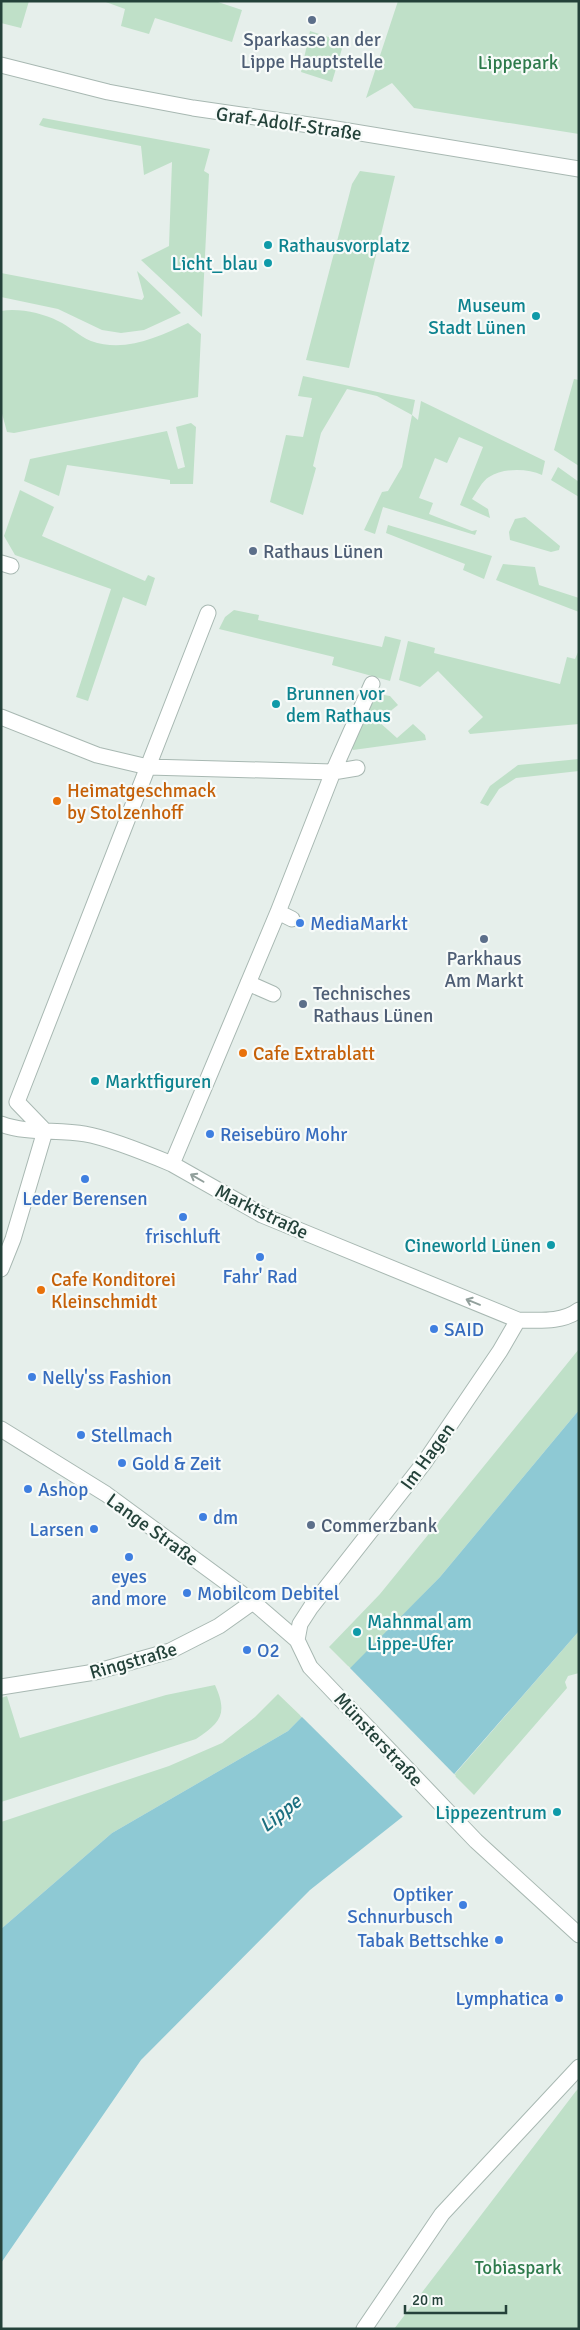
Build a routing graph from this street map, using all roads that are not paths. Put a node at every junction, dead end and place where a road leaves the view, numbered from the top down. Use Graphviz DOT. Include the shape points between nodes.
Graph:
graph roads {
  1 [pos="1,65"];
  2 [pos="579,169"];
  3 [pos="208,613"];
  4 [pos="372,684"];
  5 [pos="1,717"];
  6 [pos="148,767"];
  7 [pos="357,768"];
  8 [pos="333,772"];
  9 [pos="248,983"];
  10 [pos="273,994"];
  11 [pos="1,1124"];
  12 [pos="45,1131"];
  13 [pos="172,1164"];
  14 [pos="1,1269"];
  15 [pos="579,1310"];
  16 [pos="518,1320"];
  17 [pos="1,1429"];
  18 [pos="253,1602"];
  19 [pos="297,1640"];
  20 [pos="1,1687"];
  21 [pos="579,1935"];
  22 [pos="579,2067"];
  23 [pos="364,2329"];
  1 -- 2 [label="street, Graf-Adolf-Straße" via="108,92 193,108"];
  3 -- 6 [label="street"];
  4 -- 8 [label="street"];
  5 -- 6 [label="street" via="62,738 97,755"];
  6 -- 8 [label="street"];
  6 -- 12 [label="street" via="17,1102"];
  7 -- 8 [label="street"];
  8 -- 9 [label="street" via="285,915"];
  9 -- 10 [label="street"];
  9 -- 13 [label="street" via="228,1046 193,1127"];
  11 -- 12 [label="street, Marktstraße"];
  12 -- 13 [label="street, Marktstraße" via="85,1134"];
  12 -- 14 [label="street"];
  16 -- 13 [label="street, Marktstraße, one-way" via="262,1215"];
  15 -- 16 [label="street" via="572,1316 551,1320"];
  16 -- 19 [label="street, Im Hagen" via="424,1463 311,1607 300,1624"];
  17 -- 18 [label="street, Lange Straße" via="106,1494"];
  18 -- 19 [label="street, Lange Straße"];
  18 -- 20 [label="street, Ringstraße" via="218,1626 170,1651 95,1672"];
  19 -- 21 [label="street, Münsterstraße" via="310,1667 457,1822"];
  22 -- 23 [label="street" via="442,2214"];
}
